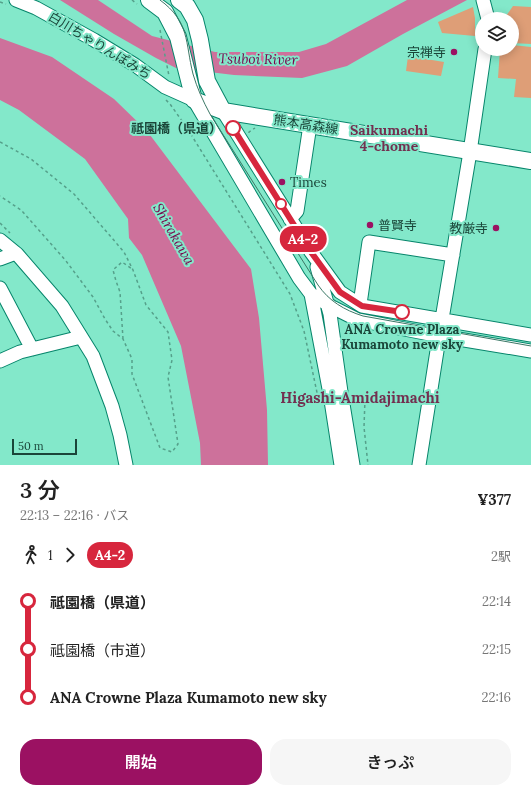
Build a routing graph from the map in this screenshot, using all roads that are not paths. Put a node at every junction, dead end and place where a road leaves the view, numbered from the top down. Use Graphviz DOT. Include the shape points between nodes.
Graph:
graph roads {
  1 [pos="149,0"];
  2 [pos="170,0"];
  3 [pos="483,0"];
  4 [pos="185,1"];
  5 [pos="12,3"];
  6 [pos="486,12"];
  7 [pos="178,39"];
  8 [pos="484,56"];
  9 [pos="192,94"];
  10 [pos="223,111"];
  11 [pos="310,124"];
  12 [pos="470,152"];
  13 [pos="531,161"];
  14 [pos="290,219"];
  15 [pos="0,240"];
  16 [pos="311,252"];
  17 [pos="16,253"];
  18 [pos="453,255"];
  19 [pos="0,259"];
  20 [pos="0,288"];
  21 [pos="311,294"];
  22 [pos="360,304"];
  23 [pos="328,305"];
  24 [pos="442,319"];
  25 [pos="358,320"];
  26 [pos="531,334"];
  27 [pos="333,335"];
  28 [pos="440,336"];
  29 [pos="81,337"];
  30 [pos="32,349"];
  31 [pos="531,351"];
  32 [pos="0,361"];
  33 [pos="122,463"];
  34 [pos="341,465"];
  35 [pos="353,465"];
  36 [pos="419,465"];
  1 -- 7 [label="main road" via="165,12"];
  2 -- 7 [label="main road"];
  3 -- 6 [label="street"];
  4 -- 10 [label="main road" via="195,20 207,81"];
  5 -- 9 [label="street" via="36,8 88,36 165,87"];
  7 -- 9 [label="main road"];
  8 -- 12 [label="street"];
  9 -- 10 [label="main road, 熊本高森線"];
  9 -- 21 [label="street" via="295,272"];
  10 -- 11 [label="main road, 熊本高森線"];
  10 -- 14 [label="street"];
  11 -- 12 [label="main road, 熊本高森線"];
  11 -- 14 [label="street" via="297,211"];
  12 -- 13 [label="main road, 熊本高森線"];
  12 -- 18 [label="street"];
  14 -- 16 [label="street"];
  15 -- 17 [label="street"];
  16 -- 22 [label="street" via="340,292"];
  16 -- 23 [label="street"];
  17 -- 19 [label="street"];
  17 -- 29 [label="street" via="62,306"];
  18 -- 22 [label="street" via="369,242"];
  18 -- 24 [label="street"];
  20 -- 30 [label="street"];
  21 -- 23 [label="street"];
  21 -- 34 [label="street"];
  22 -- 24 [label="street"];
  23 -- 25 [label="street"];
  23 -- 27 [label="street"];
  24 -- 26 [label="street"];
  24 -- 28 [label="street"];
  25 -- 27 [label="street" via="340,324"];
  25 -- 28 [label="street"];
  27 -- 35 [label="street"];
  28 -- 31 [label="street"];
  28 -- 36 [label="street"];
  29 -- 30 [label="street"];
  29 -- 33 [label="street" via="93,356 112,406 120,434"];
  30 -- 32 [label="street"];
}
